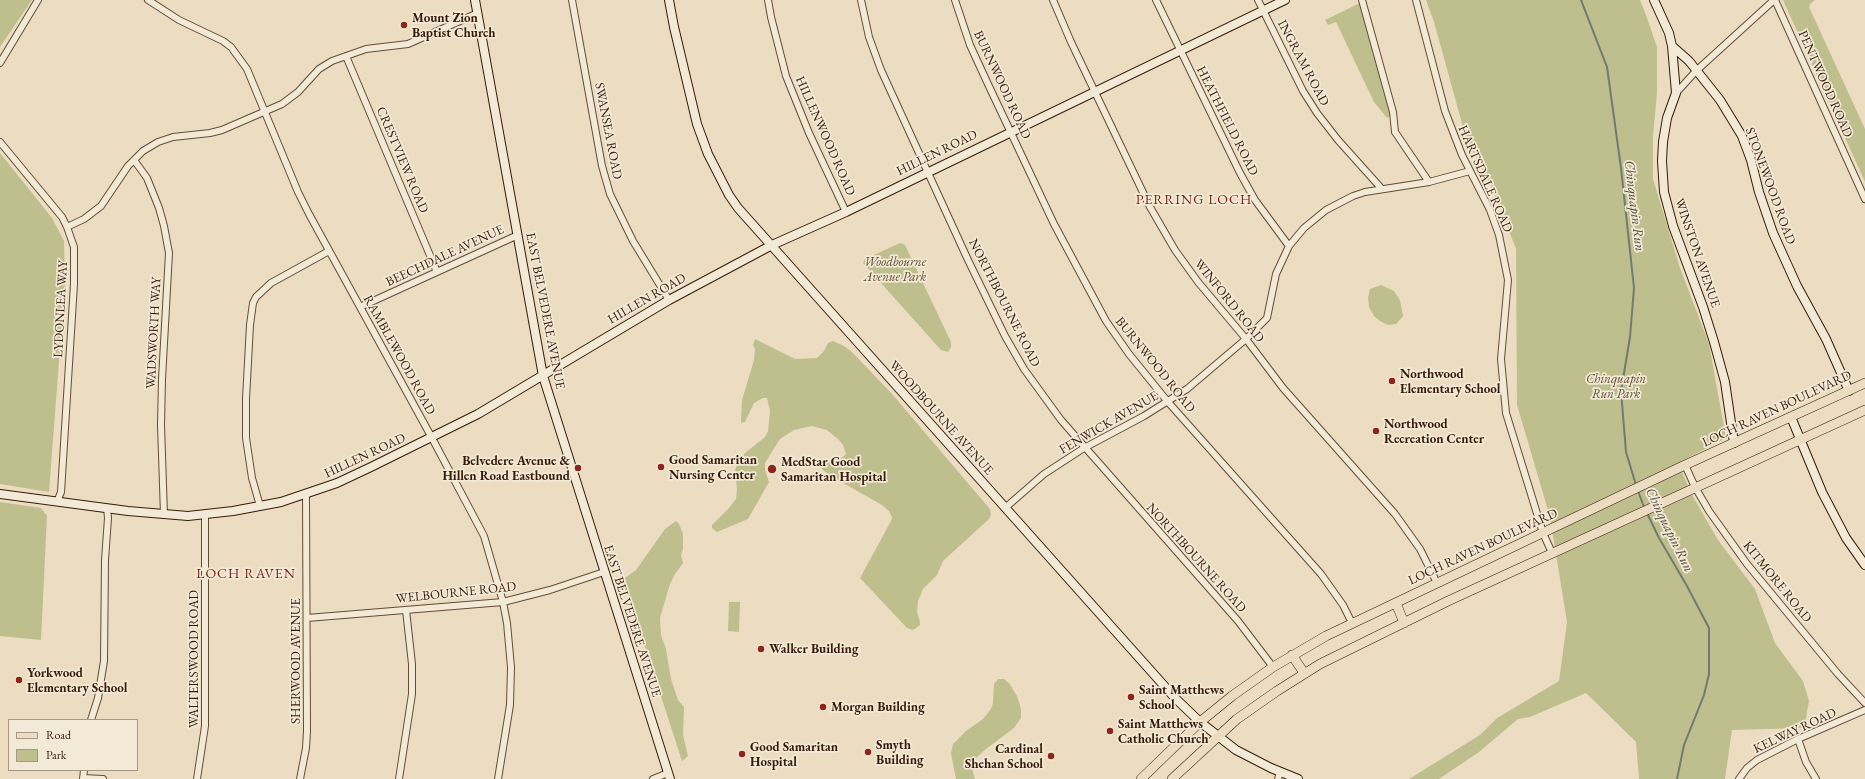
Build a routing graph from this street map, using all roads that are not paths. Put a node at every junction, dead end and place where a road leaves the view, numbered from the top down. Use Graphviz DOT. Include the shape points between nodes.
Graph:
graph roads {
  1 [pos="38,0"];
  2 [pos="148,0"];
  3 [pos="475,0"];
  4 [pos="572,0"];
  5 [pos="669,0"];
  6 [pos="768,0"];
  7 [pos="861,0"];
  8 [pos="955,0"];
  9 [pos="1053,0"];
  10 [pos="1156,0"];
  11 [pos="1258,0"];
  12 [pos="1285,0"];
  13 [pos="1362,0"];
  14 [pos="1416,0"];
  15 [pos="1654,0"];
  16 [pos="1774,0"];
  17 [pos="1263,10"];
  18 [pos="478,14"];
  19 [pos="1672,46"];
  20 [pos="1180,50"];
  21 [pos="346,56"];
  22 [pos="0,63"];
  23 [pos="1696,71"];
  24 [pos="1095,91"];
  25 [pos="1676,93"];
  26 [pos="264,112"];
  27 [pos="1011,131"];
  28 [pos="0,142"];
  29 [pos="134,160"];
  30 [pos="928,171"];
  31 [pos="1470,171"];
  32 [pos="1429,182"];
  33 [pos="1381,188"];
  34 [pos="1865,200"];
  35 [pos="846,212"];
  36 [pos="67,227"];
  37 [pos="518,235"];
  38 [pos="772,245"];
  39 [pos="1289,246"];
  40 [pos="329,251"];
  41 [pos="437,272"];
  42 [pos="669,300"];
  43 [pos="360,307"];
  44 [pos="1246,339"];
  45 [pos="543,376"];
  46 [pos="1865,383"];
  47 [pos="1849,391"];
  48 [pos="1168,402"];
  49 [pos="1865,410"];
  50 [pos="1791,417"];
  51 [pos="432,438"];
  52 [pos="1800,440"];
  53 [pos="1734,443"];
  54 [pos="1084,448"];
  55 [pos="1685,466"];
  56 [pos="1695,487"];
  57 [pos="0,494"];
  58 [pos="306,494"];
  59 [pos="57,502"];
  60 [pos="260,506"];
  61 [pos="108,508"];
  62 [pos="1005,508"];
  63 [pos="206,514"];
  64 [pos="164,515"];
  65 [pos="1543,534"];
  66 [pos="1552,553"];
  67 [pos="1865,565"];
  68 [pos="604,572"];
  69 [pos="1437,583"];
  70 [pos="503,602"];
  71 [pos="1396,602"];
  72 [pos="406,610"];
  73 [pos="307,618"];
  74 [pos="1352,623"];
  75 [pos="1404,623"];
  76 [pos="1292,655"];
  77 [pos="1273,667"];
  78 [pos="1304,674"];
  79 [pos="1865,703"];
  80 [pos="1865,710"];
  81 [pos="91,719"];
  82 [pos="1200,722"];
  83 [pos="1218,736"];
  84 [pos="1798,739"];
  85 [pos="669,776"];
  86 [pos="1279,776"];
  87 [pos="83,778"];
  88 [pos="103,779"];
  89 [pos="196,779"];
  90 [pos="300,779"];
  91 [pos="399,779"];
  92 [pos="498,779"];
  93 [pos="653,779"];
  94 [pos="1141,779"];
  95 [pos="1172,779"];
  96 [pos="1298,779"];
  97 [pos="1739,779"];
  98 [pos="1816,779"];
  1 -- 22 [label="street"];
  2 -- 26 [label="street, RAMBLEWOOD ROAD" via="168,14 215,36 231,47 247,69"];
  3 -- 18 [label="street, EAST BELVEDERE AVENUE"];
  4 -- 42 [label="street, SWANSEA ROAD" via="602,166 610,194 633,241"];
  5 -- 38 [label="street, WOODBOURNE AVENUE" via="697,124 708,154 734,202"];
  6 -- 35 [label="street, HILLENWOOD ROAD" via="786,76"];
  7 -- 30 [label="street, NORTHBOURNE ROAD" via="881,70"];
  8 -- 27 [label="street, BURNWOOD ROAD" via="970,45"];
  9 -- 24 [label="street, WINFORD ROAD"];
  10 -- 20 [label="street, HEATHFIELD ROAD"];
  11 -- 17 [label="street, INGRAM ROAD"];
  12 -- 17 [label="street, HILLEN ROAD"];
  13 -- 32 [label="street" via="1393,112 1395,132"];
  14 -- 31 [label="street, HARTSDALE ROAD" via="1445,111"];
  15 -- 19 [label="street"];
  16 -- 23 [label="street"];
  16 -- 34 [label="street, PENTWOOD ROAD"];
  17 -- 20 [label="street, HILLEN ROAD"];
  17 -- 33 [label="street, INGRAM ROAD" via="1303,91 1317,113"];
  18 -- 21 [label="street" via="408,44 372,48"];
  18 -- 37 [label="street, EAST BELVEDERE AVENUE"];
  19 -- 23 [label="street, STONEWOOD ROAD"];
  19 -- 25 [label="street, WINSTON AVENUE"];
  20 -- 24 [label="street, HILLEN ROAD"];
  20 -- 39 [label="street, HEATHFIELD ROAD" via="1255,200"];
  21 -- 26 [label="street" via="319,69 291,99"];
  21 -- 41 [label="street, CRESTVIEW ROAD"];
  23 -- 25 [label="street"];
  23 -- 47 [label="street, STONEWOOD ROAD" via="1720,100 1742,136 1773,233 1789,271 1826,339"];
  24 -- 27 [label="street, HILLEN ROAD"];
  24 -- 44 [label="street, WINFORD ROAD" via="1150,207 1175,250"];
  25 -- 53 [label="street, WINSTON AVENUE" via="1667,118 1663,142 1664,192 1726,382"];
  26 -- 29 [label="street" via="210,133 164,140 150,146"];
  26 -- 40 [label="street, RAMBLEWOOD ROAD" via="298,192"];
  27 -- 30 [label="street, HILLEN ROAD"];
  27 -- 48 [label="street, BURNWOOD ROAD" via="1054,224 1094,301 1129,354"];
  28 -- 36 [label="street, LYDONLEA WAY" via="62,217"];
  29 -- 36 [label="street" via="101,206"];
  29 -- 64 [label="street, WADSWORTH WAY" via="147,178 159,208 169,253 162,394"];
  30 -- 35 [label="street, HILLEN ROAD"];
  30 -- 54 [label="street, NORTHBOURNE ROAD" via="1013,350 1052,410"];
  31 -- 32 [label="street, FENWICK AVENUE"];
  31 -- 65 [label="street, HARTSDALE ROAD" via="1493,217 1505,259 1508,280 1501,359 1503,391 1510,429"];
  32 -- 33 [label="street, FENWICK AVENUE"];
  33 -- 39 [label="street, FENWICK AVENUE" via="1353,196 1326,210 1304,228"];
  35 -- 38 [label="street, HILLEN ROAD"];
  36 -- 59 [label="street, LYDONLEA WAY" via="74,247 74,284 61,492"];
  37 -- 41 [label="street, BEECHDALE AVENUE"];
  37 -- 45 [label="street, EAST BELVEDERE AVENUE"];
  38 -- 42 [label="street, HILLEN ROAD"];
  38 -- 62 [label="street, WOODBOURNE AVENUE"];
  39 -- 44 [label="street, FENWICK AVENUE" via="1276,274 1267,318"];
  40 -- 43 [label="street, RAMBLEWOOD ROAD"];
  40 -- 60 [label="street" via="271,283 256,297 250,336 246,438 252,478"];
  41 -- 43 [label="street, BEECHDALE AVENUE"];
  42 -- 45 [label="street, HILLEN ROAD"];
  43 -- 51 [label="street, RAMBLEWOOD ROAD"];
  44 -- 48 [label="street, FENWICK AVENUE" via="1199,380"];
  44 -- 69 [label="street, WINFORD ROAD" via="1283,388 1395,514 1420,549"];
  45 -- 51 [label="street, HILLEN ROAD"];
  45 -- 68 [label="street, EAST BELVEDERE AVENUE"];
  46 -- 47 [label="main road, LOCH RAVEN BOULEVARD"];
  47 -- 50 [label="main road, LOCH RAVEN BOULEVARD"];
  48 -- 54 [label="street, FENWICK AVENUE"];
  48 -- 74 [label="street, BURNWOOD ROAD" via="1321,574"];
  49 -- 52 [label="main road"];
  50 -- 52 [label="street"];
  50 -- 53 [label="main road, LOCH RAVEN BOULEVARD"];
  51 -- 58 [label="street, HILLEN ROAD"];
  51 -- 70 [label="street, RAMBLEWOOD ROAD" via="484,536"];
  52 -- 56 [label="main road"];
  52 -- 67 [label="street" via="1822,492 1846,538"];
  53 -- 55 [label="main road, LOCH RAVEN BOULEVARD"];
  54 -- 62 [label="street, FENWICK AVENUE" via="1044,474"];
  54 -- 77 [label="street, NORTHBOURNE ROAD" via="1238,620"];
  55 -- 56 [label="street, KITMORE ROAD"];
  55 -- 65 [label="main road, LOCH RAVEN BOULEVARD"];
  56 -- 66 [label="main road"];
  56 -- 79 [label="street, KITMORE ROAD" via="1747,564 1833,669"];
  57 -- 59 [label="street, HILLEN ROAD"];
  58 -- 60 [label="street, HILLEN ROAD"];
  58 -- 73 [label="street, SHERWOOD AVENUE"];
  59 -- 61 [label="street, HILLEN ROAD"];
  60 -- 63 [label="street, HILLEN ROAD"];
  61 -- 64 [label="street, HILLEN ROAD"];
  61 -- 81 [label="street" via="104,661 100,691"];
  62 -- 82 [label="street, WOODBOURNE AVENUE" via="1160,682"];
  63 -- 64 [label="street, HILLEN ROAD"];
  63 -- 89 [label="street, WALTERSWOOD ROAD" via="205,726"];
  65 -- 66 [label="street, HARTSDALE ROAD"];
  65 -- 69 [label="main road, LOCH RAVEN BOULEVARD"];
  66 -- 75 [label="main road"];
  68 -- 70 [label="street, WELBOURNE ROAD"];
  68 -- 85 [label="street, EAST BELVEDERE AVENUE"];
  69 -- 71 [label="main road, LOCH RAVEN BOULEVARD"];
  70 -- 72 [label="street, WELBOURNE ROAD"];
  70 -- 92 [label="street, RAMBLEWOOD ROAD" via="511,683"];
  71 -- 74 [label="main road, LOCH RAVEN BOULEVARD"];
  71 -- 75 [label="main road"];
  72 -- 73 [label="street, WELBOURNE ROAD"];
  72 -- 91 [label="street" via="412,664 412,694"];
  73 -- 90 [label="street, SHERWOOD AVENUE" via="307,731"];
  74 -- 76 [label="main road, LOCH RAVEN BOULEVARD"];
  75 -- 78 [label="main road" via="1346,650"];
  76 -- 77 [label="main road, LOCH RAVEN BOULEVARD"];
  76 -- 78 [label="main road"];
  77 -- 82 [label="main road, LOCH RAVEN BOULEVARD"];
  78 -- 83 [label="main road"];
  80 -- 84 [label="street, KELWAY ROAD"];
  82 -- 83 [label="street, WOODBOURNE AVENUE"];
  82 -- 94 [label="main road, LOCH RAVEN BOULEVARD"];
  83 -- 86 [label="street, WOODBOURNE AVENUE"];
  83 -- 95 [label="main road"];
  84 -- 97 [label="street, KELWAY ROAD" via="1757,760"];
  84 -- 98 [label="street" via="1806,762"];
  85 -- 93 [label="street"];
  86 -- 96 [label="street, WOODBOURNE AVENUE"];
  87 -- 88 [label="street"];
}
